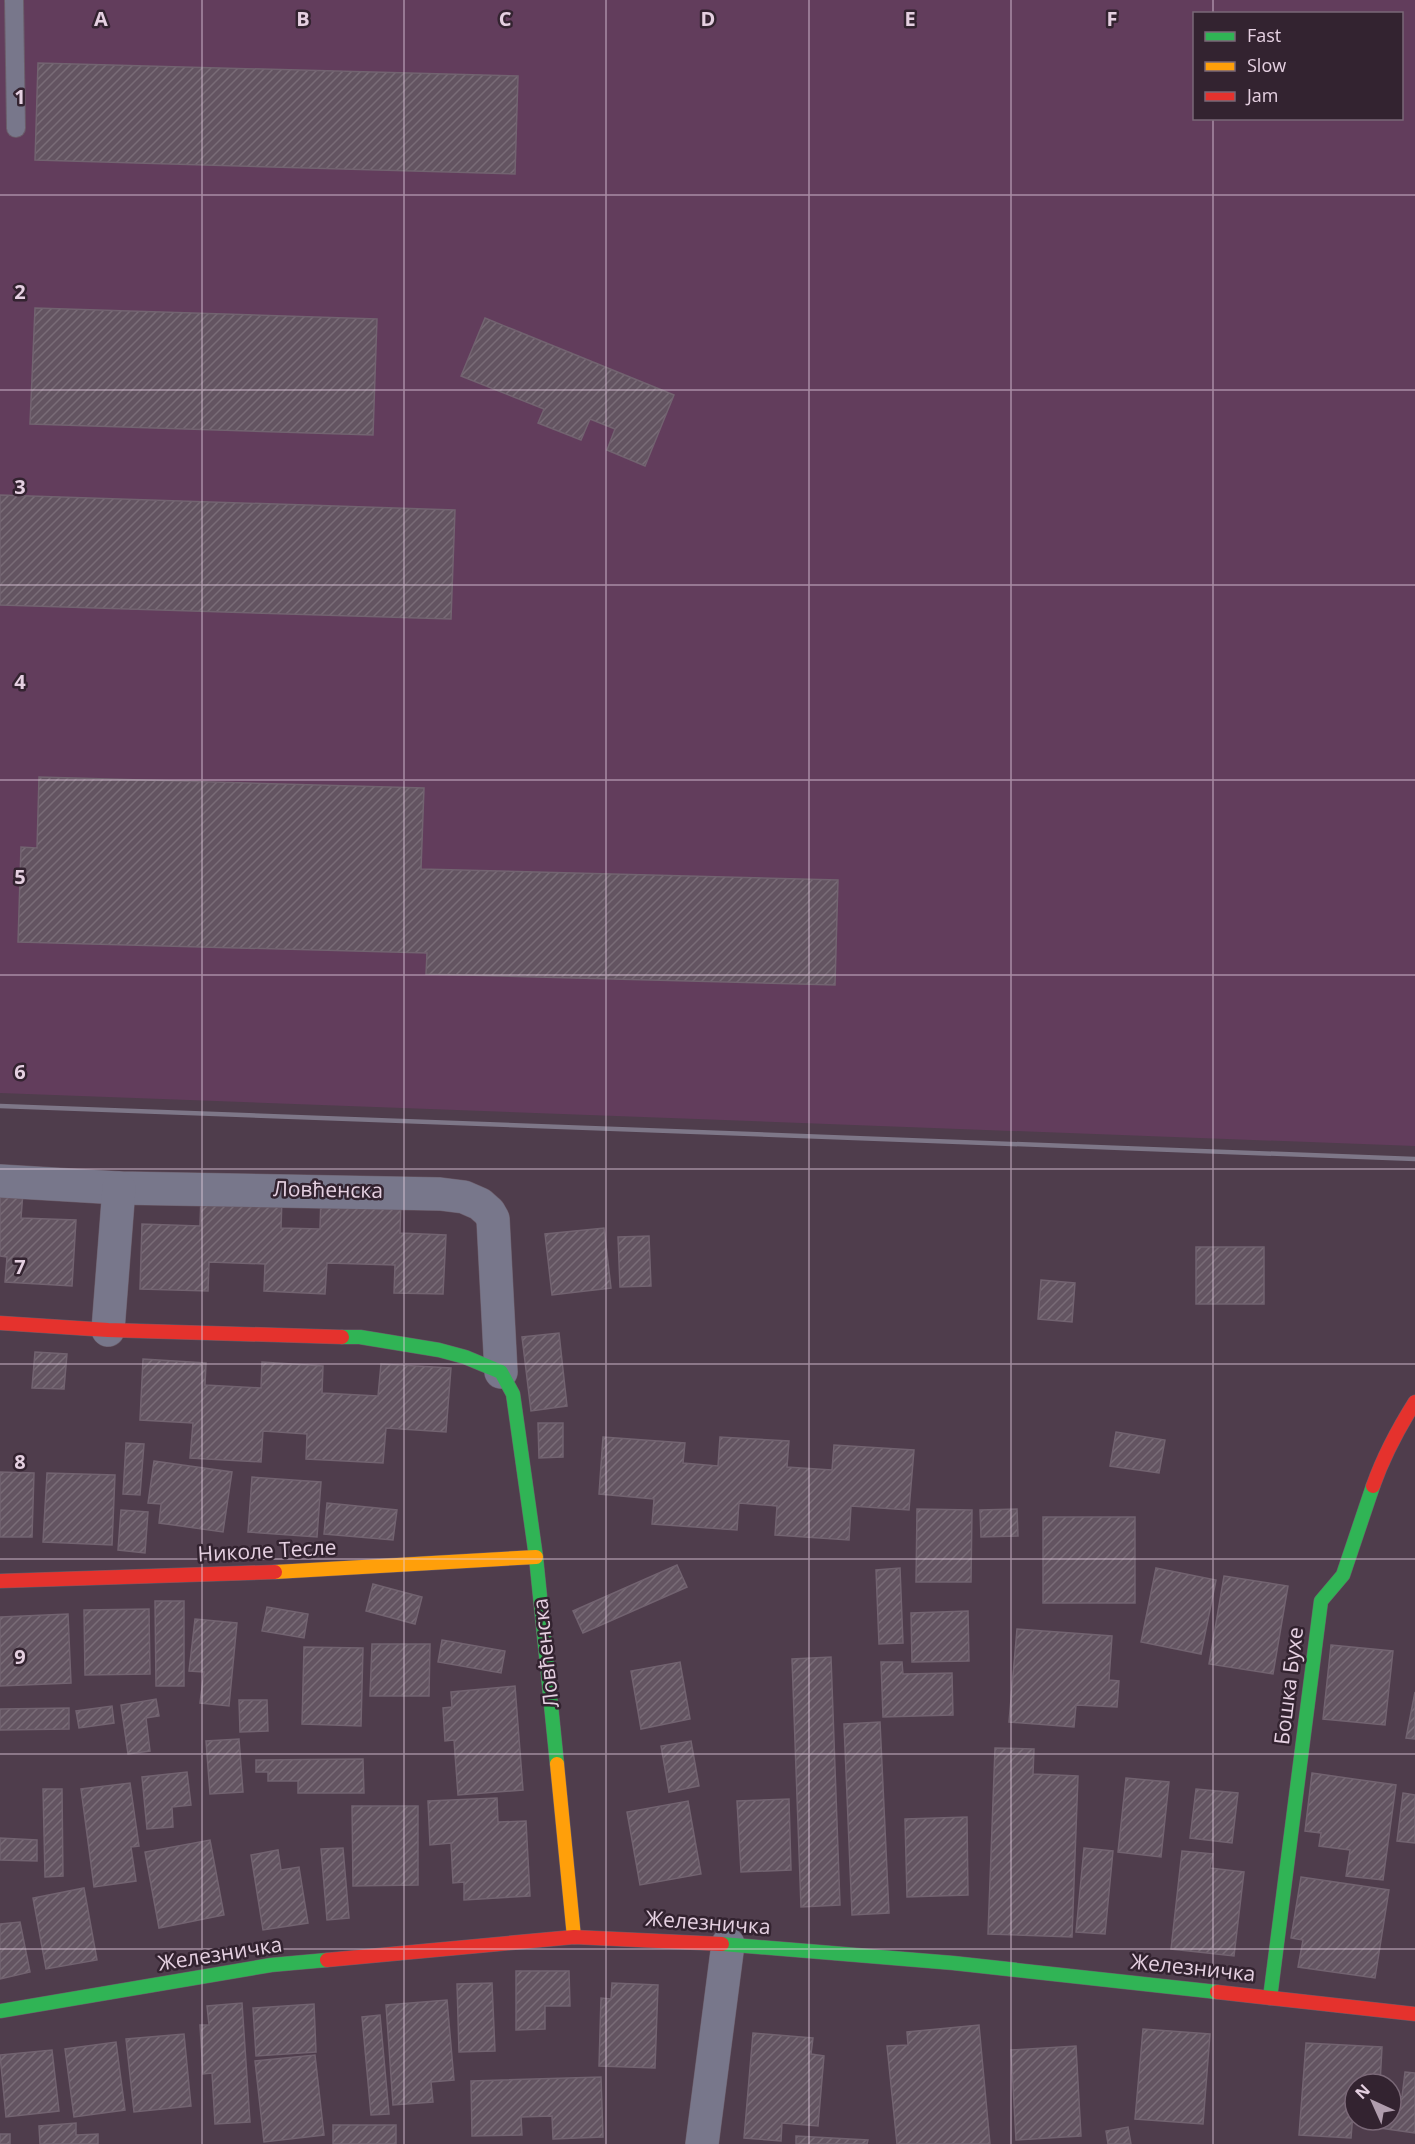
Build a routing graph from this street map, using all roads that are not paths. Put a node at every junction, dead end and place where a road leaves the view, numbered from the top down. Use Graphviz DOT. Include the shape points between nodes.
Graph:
graph roads {
  1 [pos="14,0"];
  2 [pos="16,128"];
  3 [pos="0,1181"];
  4 [pos="119,1188"];
  5 [pos="0,1323"];
  6 [pos="108,1330"];
  7 [pos="501,1372"];
  8 [pos="1415,1402"];
  9 [pos="536,1557"];
  10 [pos="0,1581"];
  11 [pos="574,1937"];
  12 [pos="728,1944"];
  13 [pos="1270,1998"];
  14 [pos="0,2012"];
  15 [pos="1415,2014"];
  16 [pos="702,2144"];
  1 -- 2 [label="lane"];
  3 -- 4 [label="street, Ловћенска"];
  4 -- 6 [label="street"];
  4 -- 7 [label="street, Ловћенска" via="381,1191 464,1197 480,1204 493,1220"];
  5 -- 6 [label="street"];
  6 -- 7 [label="street" via="360,1337 439,1350"];
  7 -- 9 [label="street, Ловћенска" via="513,1394"];
  8 -- 13 [label="street, Бошка Бухе" via="1382,1460 1343,1575 1321,1601"];
  9 -- 10 [label="street, Николе Тесле" via="239,1574"];
  9 -- 11 [label="street, Ловћенска"];
  11 -- 12 [label="street, Железничка"];
  11 -- 14 [label="street, Железничка" via="271,1965"];
  12 -- 13 [label="street, Железничка"];
  12 -- 16 [label="street"];
  13 -- 15 [label="street, Железничка"];
}
